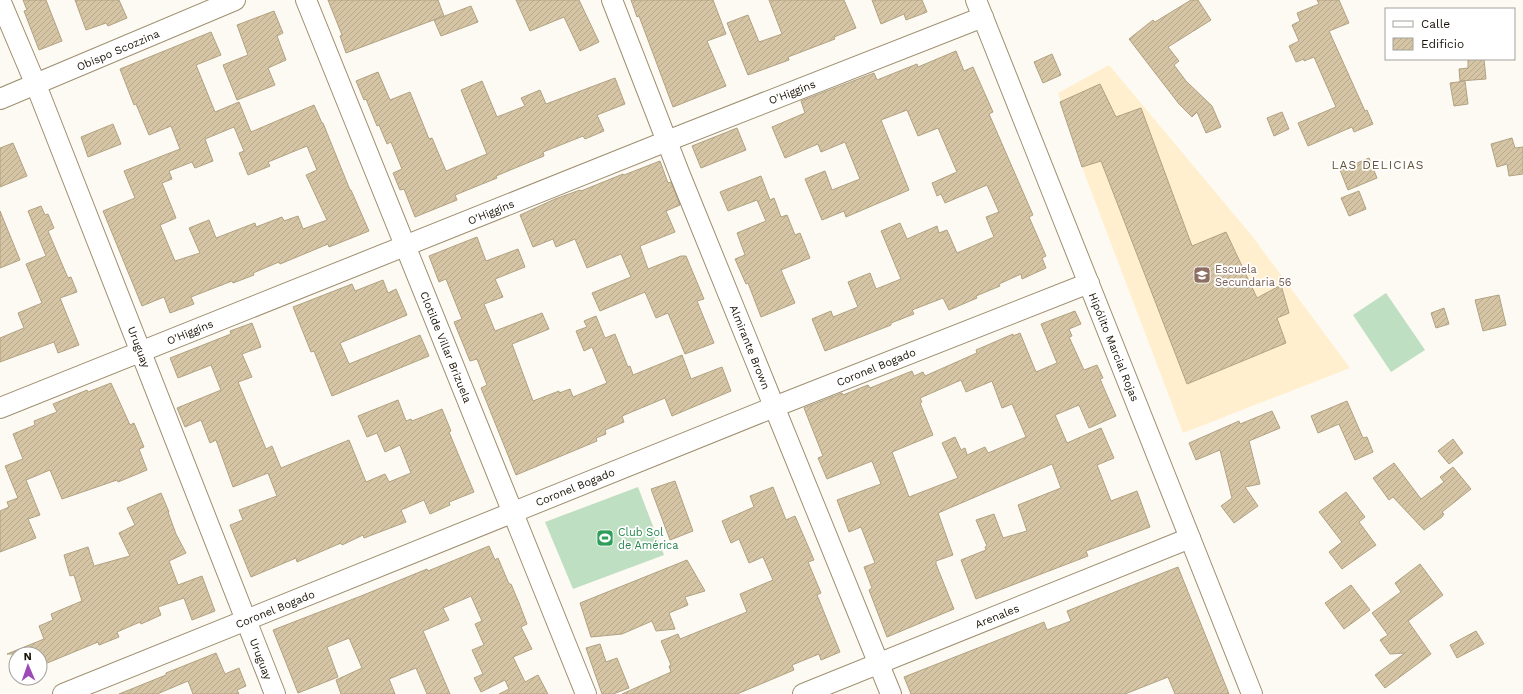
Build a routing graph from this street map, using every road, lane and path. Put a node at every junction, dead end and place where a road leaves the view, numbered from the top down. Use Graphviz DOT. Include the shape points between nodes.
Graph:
graph roads {
  1 [pos="0,0"];
  2 [pos="235,0"];
  3 [pos="306,0"];
  4 [pos="612,0"];
  5 [pos="980,8"];
  6 [pos="36,85"];
  7 [pos="0,99"];
  8 [pos="667,141"];
  9 [pos="405,246"];
  10 [pos="1089,283"];
  11 [pos="141,352"];
  12 [pos="774,407"];
  13 [pos="0,408"];
  14 [pos="513,512"];
  15 [pos="1190,538"];
  16 [pos="246,620"];
  17 [pos="878,664"];
  18 [pos="63,694"];
  19 [pos="275,694"];
  20 [pos="586,694"];
  21 [pos="803,694"];
  22 [pos="891,694"];
  23 [pos="1252,694"];
  1 -- 6 [label="street, Uruguay"];
  2 -- 6 [label="street, Obispo Scozzina"];
  3 -- 9 [label="street, Clotilde Villar Brizuela"];
  4 -- 8 [label="street, Almirante Brown"];
  5 -- 8 [label="street, O'Higgins"];
  5 -- 10 [label="street, Hipólito Marcial Rojas"];
  6 -- 7 [label="street, Obispo Scozzina"];
  6 -- 11 [label="street, Uruguay"];
  8 -- 9 [label="street, O'Higgins"];
  8 -- 12 [label="street, Almirante Brown"];
  9 -- 11 [label="street, O'Higgins"];
  9 -- 14 [label="street, Clotilde Villar Brizuela"];
  10 -- 12 [label="street, Coronel Bogado"];
  10 -- 15 [label="street, Hipólito Marcial Rojas"];
  11 -- 13 [label="street, O'Higgins"];
  11 -- 16 [label="street, Uruguay"];
  12 -- 14 [label="street, Coronel Bogado"];
  12 -- 17 [label="street, Almirante Brown"];
  14 -- 16 [label="street, Coronel Bogado"];
  14 -- 20 [label="street, Clotilde Villar Brizuela"];
  15 -- 17 [label="street, Arenales"];
  15 -- 23 [label="street, Hipólito Marcial Rojas"];
  16 -- 18 [label="street, Coronel Bogado"];
  16 -- 19 [label="street, Uruguay"];
  17 -- 21 [label="street, Arenales"];
  17 -- 22 [label="street, Almirante Brown"];
}
